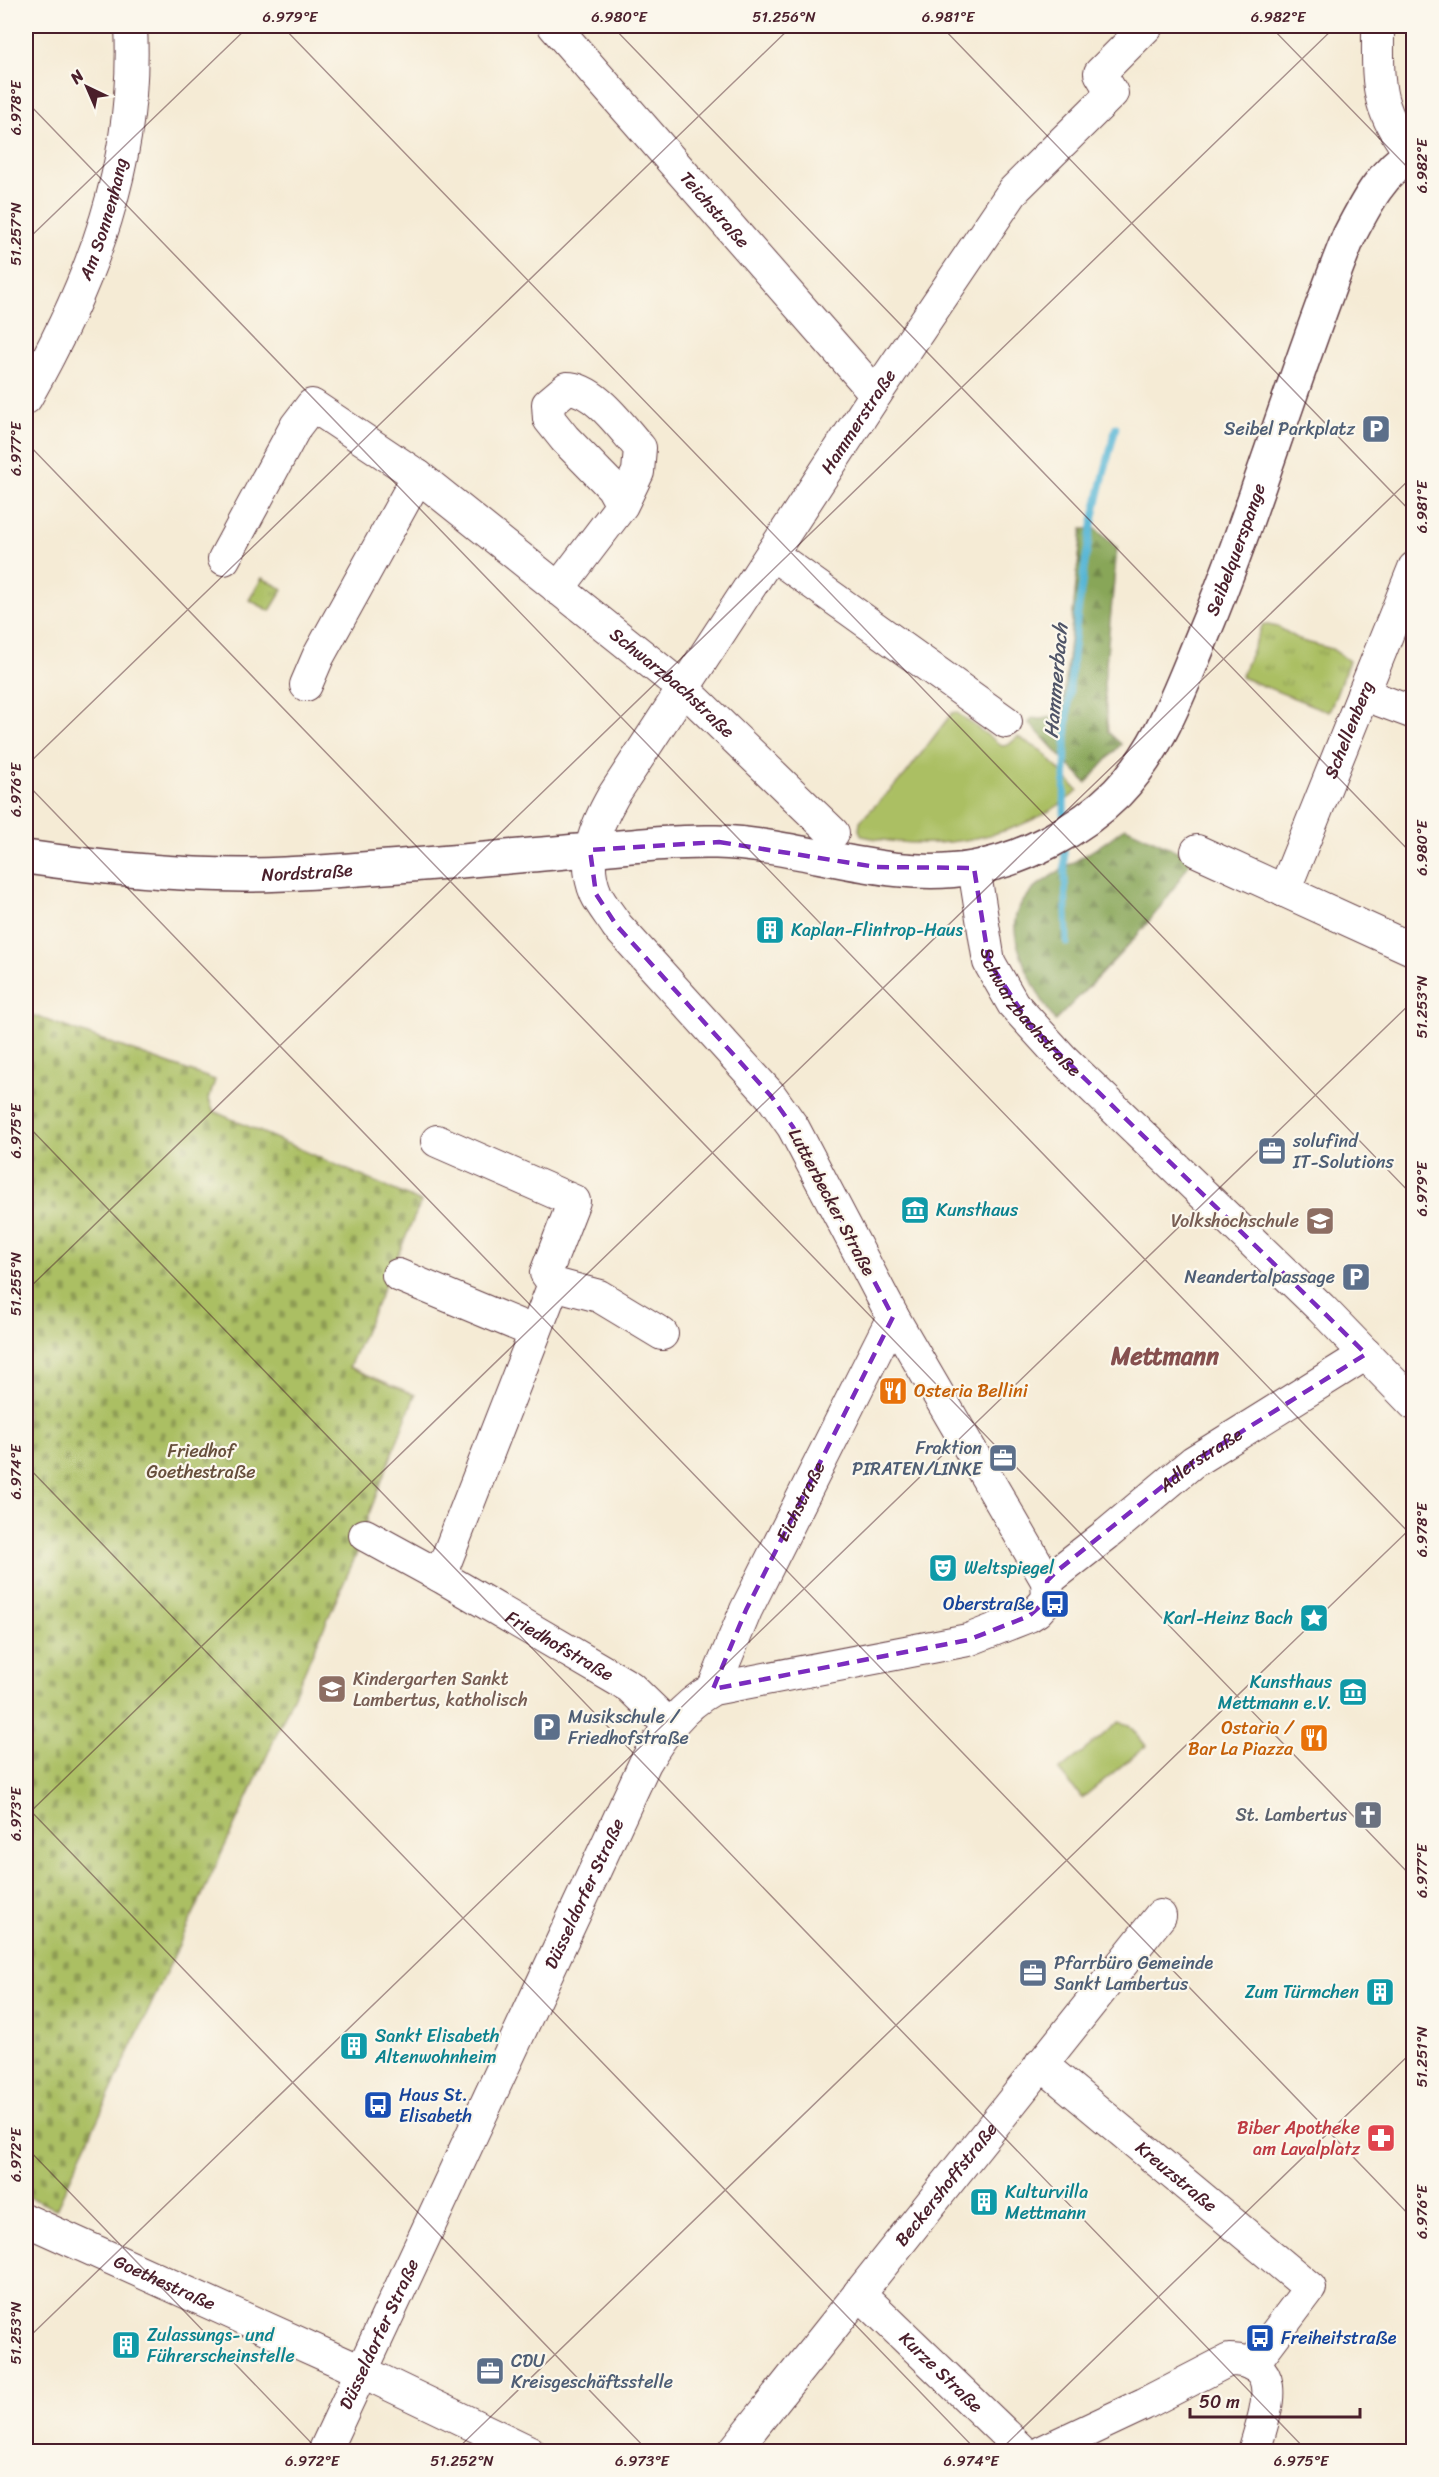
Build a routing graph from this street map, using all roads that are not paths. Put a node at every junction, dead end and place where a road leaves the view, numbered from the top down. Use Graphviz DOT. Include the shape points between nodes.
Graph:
graph roads {
  1 [pos="130,26"];
  2 [pos="554,26"];
  3 [pos="1147,26"];
  4 [pos="1378,26"];
  5 [pos="1412,155"];
  6 [pos="876,394"];
  7 [pos="26,398"];
  8 [pos="418,476"];
  9 [pos="622,505"];
  10 [pos="772,554"];
  11 [pos="224,559"];
  12 [pos="1413,568"];
  13 [pos="558,589"];
  14 [pos="306,685"];
  15 [pos="684,688"];
  16 [pos="1363,694"];
  17 [pos="1413,713"];
  18 [pos="1006,722"];
  19 [pos="833,833"];
  20 [pos="590,850"];
  21 [pos="1197,851"];
  22 [pos="26,857"];
  23 [pos="974,868"];
  24 [pos="1284,891"];
  25 [pos="1413,950"];
  26 [pos="437,1141"];
  27 [pos="398,1275"];
  28 [pos="554,1284"];
  29 [pos="893,1317"];
  30 [pos="535,1332"];
  31 [pos="662,1334"];
  32 [pos="1366,1354"];
  33 [pos="1413,1404"];
  34 [pos="365,1535"];
  35 [pos="440,1576"];
  36 [pos="1047,1581"];
  37 [pos="713,1689"];
  38 [pos="669,1725"];
  39 [pos="1160,1916"];
  40 [pos="1041,2064"];
  41 [pos="26,2220"];
  42 [pos="858,2293"];
  43 [pos="1252,2365"];
  44 [pos="361,2371"];
  45 [pos="324,2451"];
  46 [pos="530,2451"];
  47 [pos="733,2451"];
  48 [pos="1024,2451"];
  49 [pos="1042,2451"];
  50 [pos="1254,2451"];
  1 -- 7 [label="street, Am Sonnenhang" via="133,69 129,125 113,198 72,310"];
  2 -- 6 [label="street, Teichstraße"];
  3 -- 6 [label="street, Hammerstraße" via="1100,73 1112,93 1014,190"];
  4 -- 5 [label="street" via="1378,86 1391,126"];
  5 -- 23 [label="main road, Seibelquerspange" via="1390,172 1368,198 1346,242 1219,596 1160,733 1134,774 1111,799 1078,824 1035,848"];
  6 -- 10 [label="street, Hammerstraße"];
  8 -- 11 [label="street, Schwarzbachstraße" via="312,405 296,426"];
  8 -- 13 [label="street, Schwarzbachstraße"];
  8 -- 14 [label="street"];
  9 -- 13 [label="street"];
  10 -- 15 [label="street, Hammerstraße"];
  10 -- 18 [label="street"];
  12 -- 16 [label="street, Schellenberg"];
  13 -- 15 [label="street, Schwarzbachstraße"];
  15 -- 19 [label="street, Schwarzbachstraße"];
  15 -- 20 [label="street, Hammerstraße" via="613,796 598,822"];
  16 -- 17 [label="street"];
  16 -- 24 [label="street, Schellenberg"];
  20 -- 22 [label="main road, Nordstraße" via="282,874 117,870"];
  20 -- 23 [label="main road" via="651,843 719,842 903,870"];
  20 -- 29 [label="street, Lutterbecker Straße" via="596,894 617,926 771,1096 793,1127"];
  21 -- 24 [label="street"];
  23 -- 32 [label="street, Schwarzbachstraße" via="989,962 1013,1004 1062,1058"];
  24 -- 25 [label="street"];
  26 -- 28 [label="street" via="574,1201 546,1273"];
  27 -- 30 [label="street"];
  28 -- 30 [label="street"];
  28 -- 31 [label="street" via="599,1296"];
  29 -- 36 [label="street, Lutterbecker Straße"];
  29 -- 37 [label="street, Eichstraße" via="746,1610"];
  30 -- 35 [label="street"];
  32 -- 33 [label="street, Schwarzbachstraße"];
  32 -- 36 [label="street, Adlerstraße" via="1193,1462"];
  34 -- 35 [label="street, Friedhofstraße"];
  35 -- 38 [label="street, Friedhofstraße" via="630,1687"];
  36 -- 37 [label="street, Düsseldorfer Straße" via="1048,1599 1037,1611 968,1640"];
  37 -- 38 [label="street, Düsseldorfer Straße"];
  38 -- 44 [label="street, Düsseldorfer Straße" via="645,1763"];
  39 -- 40 [label="street, Beckershoffstraße"];
  40 -- 42 [label="street, Beckershoffstraße"];
  40 -- 43 [label="street, Kreuzstraße" via="1310,2288"];
  41 -- 44 [label="street, Goethestraße"];
  42 -- 47 [label="street, Beckershoffstraße"];
  42 -- 48 [label="street, Kurze Straße"];
  43 -- 49 [label="street" via="1239,2360 1222,2362 1144,2404"];
  43 -- 50 [label="street" via="1264,2376 1269,2390"];
  44 -- 45 [label="street, Düsseldorfer Straße"];
  44 -- 46 [label="street, Goethestraße"];
}
